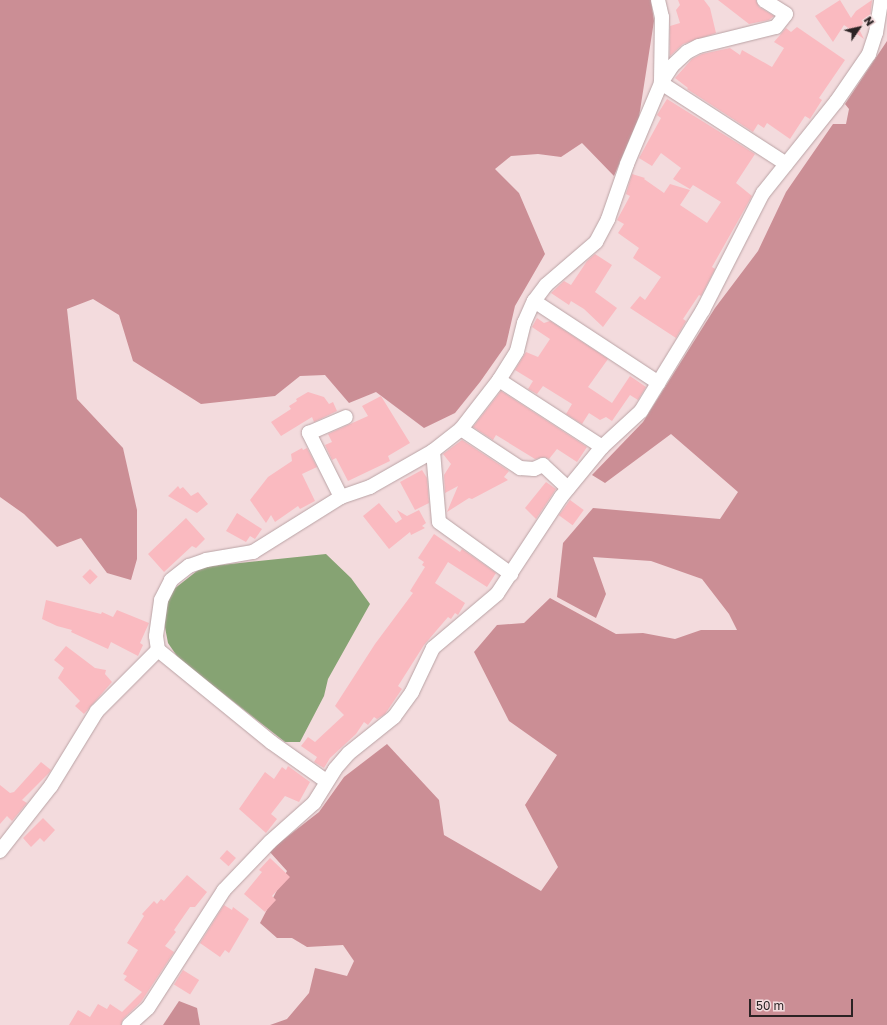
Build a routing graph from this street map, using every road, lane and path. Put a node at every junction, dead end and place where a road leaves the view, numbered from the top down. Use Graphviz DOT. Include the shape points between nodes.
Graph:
graph roads {
  1 [pos="658,0"];
  2 [pos="764,0"];
  3 [pos="880,0"];
  4 [pos="661,83"];
  5 [pos="786,164"];
  6 [pos="534,301"];
  7 [pos="499,380"];
  8 [pos="660,383"];
  9 [pos="346,417"];
  10 [pos="461,429"];
  11 [pos="602,447"];
  12 [pos="433,451"];
  13 [pos="568,488"];
  14 [pos="341,497"];
  15 [pos="511,574"];
  16 [pos="158,650"];
  17 [pos="326,781"];
  18 [pos="0,851"];
  19 [pos="129,1025"];
  1 -- 4 [label="street" via="662,18"];
  2 -- 4 [label="street" via="786,14 776,27 699,46 687,52 672,66"];
  3 -- 5 [label="street" via="876,33 869,54 836,102"];
  4 -- 5 [label="street"];
  4 -- 6 [label="street" via="627,164 608,219 596,242 560,270"];
  5 -- 8 [label="street" via="763,193 703,310"];
  6 -- 7 [label="street" via="524,323 517,350"];
  6 -- 8 [label="street"];
  7 -- 10 [label="street"];
  7 -- 11 [label="street"];
  8 -- 11 [label="street" via="640,411"];
  9 -- 14 [label="street" via="309,433"];
  10 -- 12 [label="street"];
  10 -- 13 [label="street" via="520,468 534,469 543,465"];
  11 -- 13 [label="street"];
  12 -- 14 [label="street" via="370,487"];
  12 -- 15 [label="street" via="440,522"];
  13 -- 15 [label="street"];
  14 -- 16 [label="street" via="253,552 206,560 189,566 171,580 161,600 156,636"];
  15 -- 17 [label="street" via="497,594 433,648 412,692 394,716 349,753"];
  16 -- 17 [label="street" via="271,742"];
  16 -- 18 [label="street" via="97,711 51,786"];
  17 -- 19 [label="street" via="314,803 270,842 224,890 148,1008"];
}
